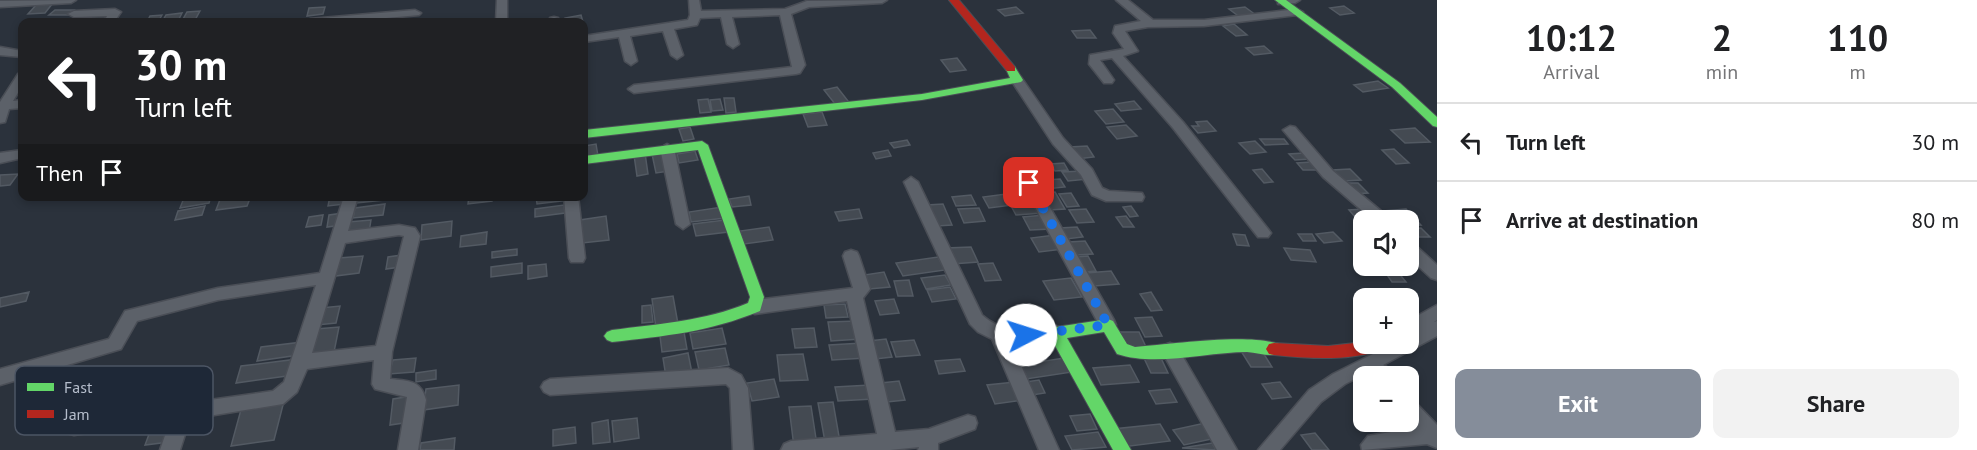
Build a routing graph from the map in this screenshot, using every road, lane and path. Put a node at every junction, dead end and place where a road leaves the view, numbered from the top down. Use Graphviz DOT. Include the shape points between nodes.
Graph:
graph roads {
  1 [pos="71,0"];
  2 [pos="85,0"];
  3 [pos="502,0"];
  4 [pos="693,0"];
  5 [pos="882,0"];
  6 [pos="954,0"];
  7 [pos="1121,0"];
  8 [pos="418,1"];
  9 [pos="863,1"];
  10 [pos="806,2"];
  11 [pos="1289,3"];
  12 [pos="0,4"];
  13 [pos="785,12"];
  14 [pos="726,14"];
  15 [pos="696,15"];
  16 [pos="70,18"];
  17 [pos="110,18"];
  18 [pos="413,18"];
  19 [pos="502,18"];
  20 [pos="1147,24"];
  21 [pos="668,28"];
  22 [pos="624,34"];
  23 [pos="588,38"];
  24 [pos="733,44"];
  25 [pos="0,51"];
  26 [pos="18,53"];
  27 [pos="677,55"];
  28 [pos="1116,55"];
  29 [pos="631,61"];
  30 [pos="1017,80"];
  31 [pos="1108,80"];
  32 [pos="18,83"];
  33 [pos="634,89"];
  34 [pos="18,106"];
  35 [pos="2,113"];
  36 [pos="1437,123"];
  37 [pos="1290,130"];
  38 [pos="588,135"];
  39 [pos="667,148"];
  40 [pos="18,155"];
  41 [pos="0,158"];
  42 [pos="588,159"];
  43 [pos="911,182"];
  44 [pos="1029,183"];
  45 [pos="1137,197"];
  46 [pos="350,201"];
  47 [pos="572,201"];
  48 [pos="1370,210"];
  49 [pos="683,224"];
  50 [pos="1263,233"];
  51 [pos="339,238"];
  52 [pos="851,256"];
  53 [pos="1419,257"];
  54 [pos="578,258"];
  55 [pos="1437,274"];
  56 [pos="325,279"];
  57 [pos="854,296"];
  58 [pos="755,307"];
  59 [pos="1437,312"];
  60 [pos="1419,323"];
  61 [pos="1108,325"];
  62 [pos="1437,328"];
  63 [pos="1056,333"];
  64 [pos="612,336"];
  65 [pos="1000,337"];
  66 [pos="1419,337"];
  67 [pos="1170,350"];
  68 [pos="383,352"];
  69 [pos="1353,352"];
  70 [pos="1387,354"];
  71 [pos="301,362"];
  72 [pos="36,366"];
  73 [pos="15,372"];
  74 [pos="0,376"];
  75 [pos="550,387"];
  76 [pos="213,407"];
  77 [pos="1419,419"];
  78 [pos="968,423"];
  79 [pos="175,435"];
  80 [pos="1435,437"];
  81 [pos="888,441"];
  82 [pos="928,444"];
  83 [pos="170,450"];
  84 [pos="408,450"];
  85 [pos="743,450"];
  86 [pos="791,450"];
  87 [pos="1049,450"];
  88 [pos="1122,450"];
  89 [pos="1227,450"];
  90 [pos="1268,450"];
  91 [pos="1372,450"];
  1 -- 12 [label="street"];
  2 -- 16 [label="street"];
  3 -- 19 [label="street"];
  4 -- 15 [label="street"];
  5 -- 9 [label="street"];
  6 -- 30 [label="street"];
  7 -- 20 [label="street" via="1144,17"];
  8 -- 18 [label="street"];
  9 -- 10 [label="street"];
  10 -- 13 [label="street"];
  11 -- 20 [label="street" via="1204,23"];
  11 -- 36 [label="street" via="1396,85"];
  13 -- 14 [label="street"];
  13 -- 33 [label="street" via="799,65 796,70"];
  14 -- 15 [label="street"];
  14 -- 24 [label="street"];
  15 -- 21 [label="street" via="693,23"];
  16 -- 17 [label="street" via="114,12"];
  20 -- 28 [label="street" via="1119,28 1132,51"];
  21 -- 22 [label="street"];
  21 -- 27 [label="street"];
  22 -- 23 [label="street"];
  22 -- 29 [label="street"];
  25 -- 26 [label="street"];
  28 -- 31 [label="street" via="1093,60"];
  28 -- 50 [label="street" via="1185,133"];
  30 -- 38 [label="street" via="922,97"];
  30 -- 45 [label="street" via="1097,191 1106,196"];
  32 -- 35 [label="street"];
  34 -- 35 [label="street"];
  37 -- 48 [label="street" via="1328,174"];
  39 -- 42 [label="street"];
  39 -- 49 [label="street"];
  39 -- 58 [label="street" via="697,145 705,149 757,297"];
  40 -- 41 [label="street"];
  43 -- 65 [label="street" via="976,319 985,330"];
  44 -- 61 [label="street"];
  46 -- 51 [label="street"];
  47 -- 54 [label="street"];
  51 -- 56 [label="street"];
  51 -- 68 [label="street" via="399,230 412,236"];
  52 -- 57 [label="street" via="862,290"];
  53 -- 55 [label="street"];
  56 -- 71 [label="street"];
  56 -- 72 [label="street" via="218,294 131,316 115,344"];
  57 -- 58 [label="street"];
  57 -- 81 [label="street"];
  58 -- 64 [label="street" via="693,326"];
  59 -- 60 [label="street"];
  61 -- 63 [label="street"];
  61 -- 67 [label="street" via="1117,343 1128,352"];
  62 -- 66 [label="street"];
  63 -- 65 [label="street"];
  63 -- 88 [label="street"];
  65 -- 87 [label="street"];
  67 -- 69 [label="street" via="1248,346 1329,354"];
  67 -- 89 [label="street"];
  68 -- 71 [label="street"];
  68 -- 84 [label="street" via="381,384 415,392"];
  70 -- 90 [label="street" via="1315,396"];
  71 -- 76 [label="street" via="291,387 277,398"];
  73 -- 74 [label="street"];
  75 -- 85 [label="street" via="728,376 739,388"];
  77 -- 80 [label="street"];
  78 -- 82 [label="street"];
  79 -- 83 [label="street"];
  80 -- 91 [label="street" via="1375,442"];
  81 -- 82 [label="street"];
  81 -- 86 [label="street"];
}
